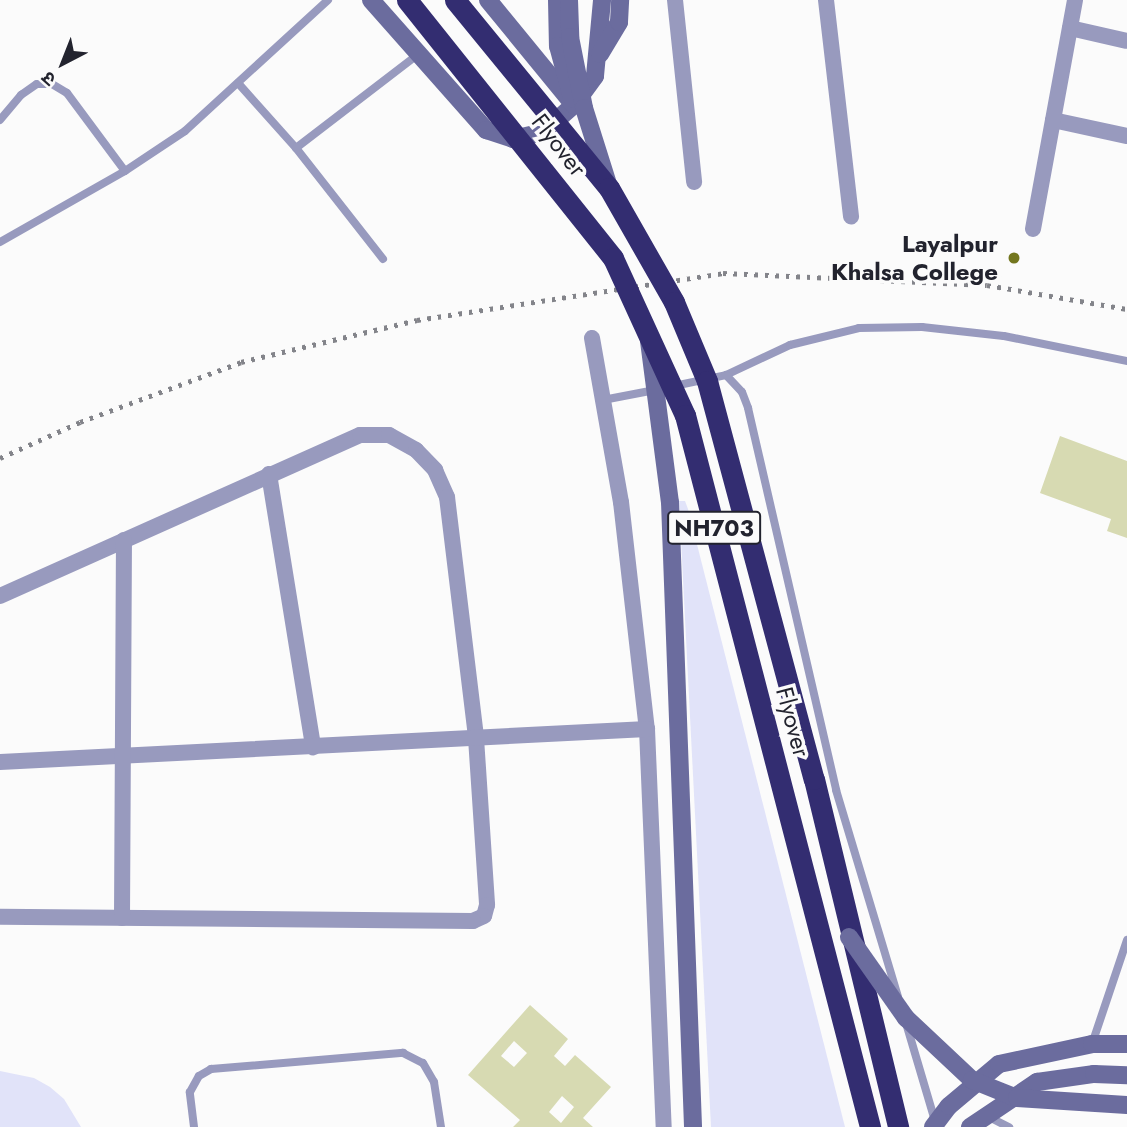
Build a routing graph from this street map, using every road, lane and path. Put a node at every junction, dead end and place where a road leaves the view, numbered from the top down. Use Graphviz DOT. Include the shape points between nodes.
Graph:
graph roads {
  1 [pos="328,0"];
  2 [pos="371,0"];
  3 [pos="407,0"];
  4 [pos="455,0"];
  5 [pos="488,0"];
  6 [pos="557,0"];
  7 [pos="569,0"];
  8 [pos="602,0"];
  9 [pos="620,0"];
  10 [pos="676,0"];
  11 [pos="826,0"];
  12 [pos="1075,0"];
  13 [pos="1070,28"];
  14 [pos="1127,41"];
  15 [pos="599,54"];
  16 [pos="417,55"];
  17 [pos="238,83"];
  18 [pos="574,105"];
  19 [pos="0,120"];
  20 [pos="1053,120"];
  21 [pos="1127,136"];
  22 [pos="296,148"];
  23 [pos="125,171"];
  24 [pos="694,182"];
  25 [pos="609,188"];
  26 [pos="851,217"];
  27 [pos="1032,229"];
  28 [pos="0,242"];
  29 [pos="383,259"];
  30 [pos="648,335"];
  31 [pos="592,338"];
  32 [pos="1127,361"];
  33 [pos="726,375"];
  34 [pos="603,400"];
  35 [pos="269,474"];
  36 [pos="124,540"];
  37 [pos="0,596"];
  38 [pos="647,729"];
  39 [pos="476,738"];
  40 [pos="313,747"];
  41 [pos="123,757"];
  42 [pos="0,762"];
  43 [pos="0,917"];
  44 [pos="122,918"];
  45 [pos="849,937"];
  46 [pos="1127,940"];
  47 [pos="1092,1044"];
  48 [pos="1127,1044"];
  49 [pos="1127,1075"];
  50 [pos="1127,1105"];
  51 [pos="987,1116"];
  52 [pos="935,1125"];
  53 [pos="194,1127"];
  54 [pos="441,1127"];
  55 [pos="664,1127"];
  56 [pos="693,1127"];
  57 [pos="870,1127"];
  58 [pos="898,1127"];
  59 [pos="971,1127"];
  60 [pos="1009,1127"];
  1 -- 17 [label="lane"];
  2 -- 16 [label="street"];
  3 -- 30 [label="highway, Flyover / NH703, bridge" via="613,258"];
  4 -- 25 [label="highway, Flyover / NH703, bridge"];
  5 -- 18 [label="street"];
  6 -- 18 [label="street" via="558,46"];
  7 -- 25 [label="street, Flyover, bridge" via="570,37 584,108"];
  8 -- 15 [label="street"];
  9 -- 15 [label="street" via="619,22"];
  10 -- 24 [label="street"];
  11 -- 26 [label="street"];
  12 -- 13 [label="street"];
  13 -- 14 [label="street"];
  13 -- 20 [label="street"];
  15 -- 18 [label="street" via="595,76"];
  16 -- 18 [label="street" via="486,130 513,139 543,132"];
  16 -- 22 [label="lane"];
  17 -- 22 [label="lane"];
  17 -- 23 [label="lane" via="185,131"];
  19 -- 23 [label="lane" via="20,95 37,84 52,84 67,93"];
  20 -- 21 [label="street"];
  20 -- 27 [label="street"];
  22 -- 29 [label="lane"];
  23 -- 28 [label="lane"];
  25 -- 45 [label="highway, Flyover / NH703, bridge" via="674,302 707,382 814,779"];
  30 -- 56 [label="street, Flyover, bridge" via="670,502"];
  30 -- 57 [label="highway, Flyover / NH703, bridge" via="685,415"];
  31 -- 34 [label="street"];
  32 -- 33 [label="lane" via="1004,336 922,327 859,328 790,345"];
  33 -- 34 [label="lane"];
  33 -- 52 [label="lane" via="742,392 748,408 836,790"];
  34 -- 38 [label="street" via="621,502"];
  35 -- 36 [label="street"];
  35 -- 39 [label="street" via="360,435 389,436 416,450 435,470 447,497"];
  35 -- 40 [label="street"];
  36 -- 37 [label="street"];
  36 -- 41 [label="street"];
  38 -- 39 [label="street"];
  38 -- 55 [label="street"];
  39 -- 40 [label="street"];
  39 -- 44 [label="street" via="484,916 473,921"];
  40 -- 41 [label="street"];
  41 -- 42 [label="street"];
  41 -- 44 [label="street"];
  43 -- 44 [label="street"];
  45 -- 50 [label="street, Flyover, bridge" via="906,1018 972,1080 1017,1098"];
  45 -- 58 [label="highway, Flyover / NH703"];
  46 -- 47 [label="lane"];
  47 -- 48 [label="street"];
  47 -- 52 [label="street" via="999,1064 949,1106"];
  49 -- 51 [label="street" via="1094,1074 1037,1082"];
  51 -- 59 [label="street"];
  51 -- 60 [label="lane"];
  53 -- 54 [label="lane" via="190,1092 199,1076 211,1069 404,1053 423,1063 434,1082"];
}
